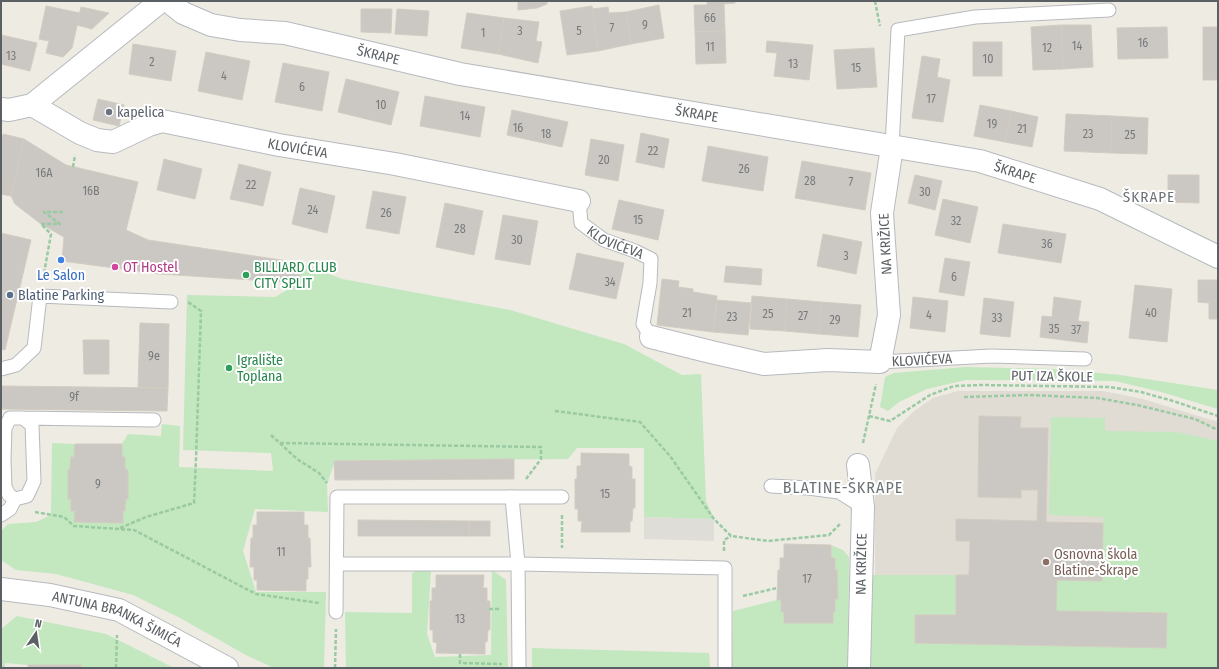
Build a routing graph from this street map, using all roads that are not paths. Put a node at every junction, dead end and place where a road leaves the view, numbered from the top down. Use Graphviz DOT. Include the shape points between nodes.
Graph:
graph roads {
  1 [pos="160,1"];
  2 [pos="168,1"];
  3 [pos="1109,10"];
  4 [pos="32,105"];
  5 [pos="1,109"];
  6 [pos="892,147"];
  7 [pos="579,201"];
  8 [pos="1218,257"];
  9 [pos="171,302"];
  10 [pos="651,337"];
  11 [pos="1085,359"];
  12 [pos="880,362"];
  13 [pos="1,368"];
  14 [pos="23,418"];
  15 [pos="154,420"];
  16 [pos="858,465"];
  17 [pos="771,486"];
  18 [pos="562,496"];
  19 [pos="512,497"];
  20 [pos="863,507"];
  21 [pos="9,508"];
  22 [pos="337,564"];
  23 [pos="518,564"];
  24 [pos="1,589"];
  25 [pos="336,608"];
  26 [pos="207,663"];
  27 [pos="519,666"];
  28 [pos="227,668"];
  29 [pos="725,668"];
  30 [pos="859,668"];
  1 -- 4 [label="street"];
  2 -- 6 [label="street, ŠKRAPE" via="183,13 211,25 285,33 460,74"];
  3 -- 6 [label="lane, NA KRIŽICE" via="975,17 898,30"];
  4 -- 5 [label="street" via="9,110"];
  4 -- 7 [label="street, KLOVIĆEVA" via="97,140 113,142 162,121"];
  6 -- 8 [label="street, ŠKRAPE" via="980,161 1100,199"];
  6 -- 12 [label="street, NA KRIŽICE" via="882,213 889,315"];
  7 -- 10 [label="lane, KLOVIĆEVA" via="581,223 604,240 651,259 643,324"];
  9 -- 13 [label="lane" via="40,296 34,348 16,365"];
  10 -- 12 [label="street, KLOVIĆEVA" via="764,364 828,360"];
  11 -- 12 [label="lane, KLOVIĆEVA" via="991,356"];
  14 -- 15 [label="lane"];
  14 -- 21 [label="lane" via="10,418 5,428 5,487 9,495"];
  14 -- 21 [label="lane" via="32,424 34,481 27,496"];
  16 -- 20 [label="street, NA KRIŽICE"];
  17 -- 20 [label="lane" via="839,492"];
  18 -- 19 [label="lane"];
  19 -- 22 [label="lane" via="337,496"];
  19 -- 23 [label="lane"];
  20 -- 30 [label="street, NA KRIŽICE"];
  22 -- 23 [label="lane"];
  22 -- 25 [label="lane"];
  23 -- 27 [label="lane"];
  23 -- 29 [label="lane" via="725,568"];
  24 -- 26 [label="street, ANTUNA BRANKA ŠIMIĆA" via="50,595 119,610"];
  26 -- 28 [label="street, ANTUNA BRANKA ŠIMIĆA"];
}
